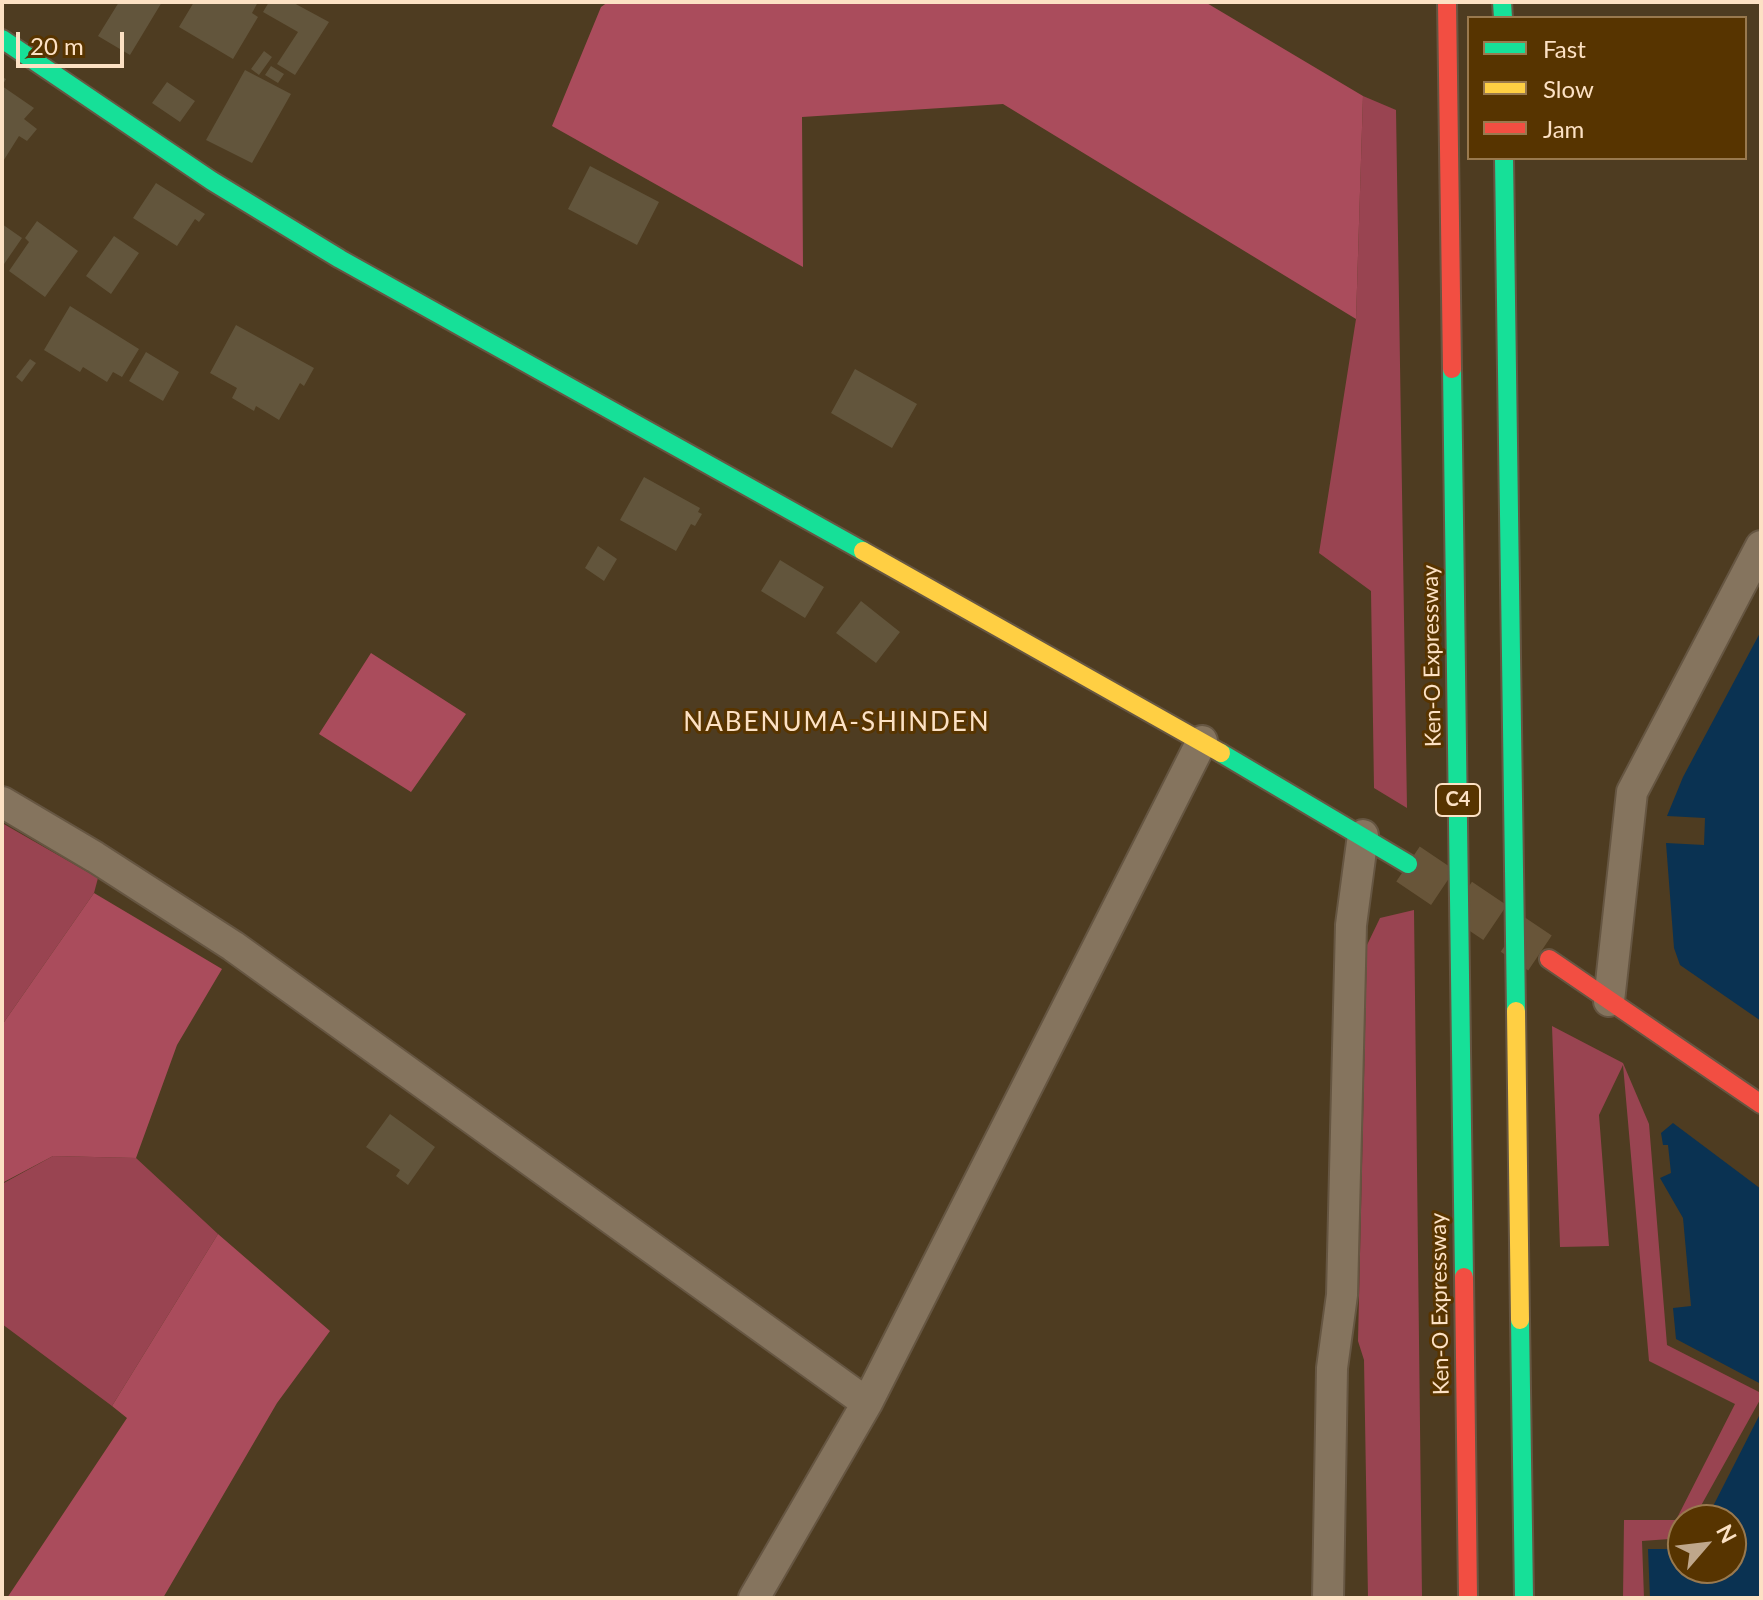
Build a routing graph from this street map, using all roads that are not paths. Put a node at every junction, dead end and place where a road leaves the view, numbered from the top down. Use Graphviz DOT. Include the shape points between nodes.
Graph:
graph roads {
  1 [pos="1447,2"];
  2 [pos="2,39"];
  3 [pos="1504,160"];
  4 [pos="1761,546"];
  5 [pos="1202,741"];
  6 [pos="2,802"];
  7 [pos="1363,835"];
  8 [pos="1408,864"];
  9 [pos="1549,959"];
  10 [pos="1609,1001"];
  11 [pos="1761,1104"];
  12 [pos="867,1403"];
  13 [pos="754,1598"];
  14 [pos="1328,1598"];
  15 [pos="1468,1598"];
  16 [pos="1524,1598"];
  1 -- 15 [label="main road, Ken-O Expressway / C4"];
  2 -- 5 [label="main road" via="212,181 340,259"];
  3 -- 16 [label="main road, C4"];
  4 -- 10 [label="street" via="1632,792"];
  5 -- 7 [label="main road"];
  5 -- 12 [label="street"];
  6 -- 12 [label="street" via="233,946"];
  7 -- 8 [label="main road"];
  7 -- 14 [label="street" via="1351,925"];
  9 -- 10 [label="main road"];
  10 -- 11 [label="main road"];
  12 -- 13 [label="street"];
}
